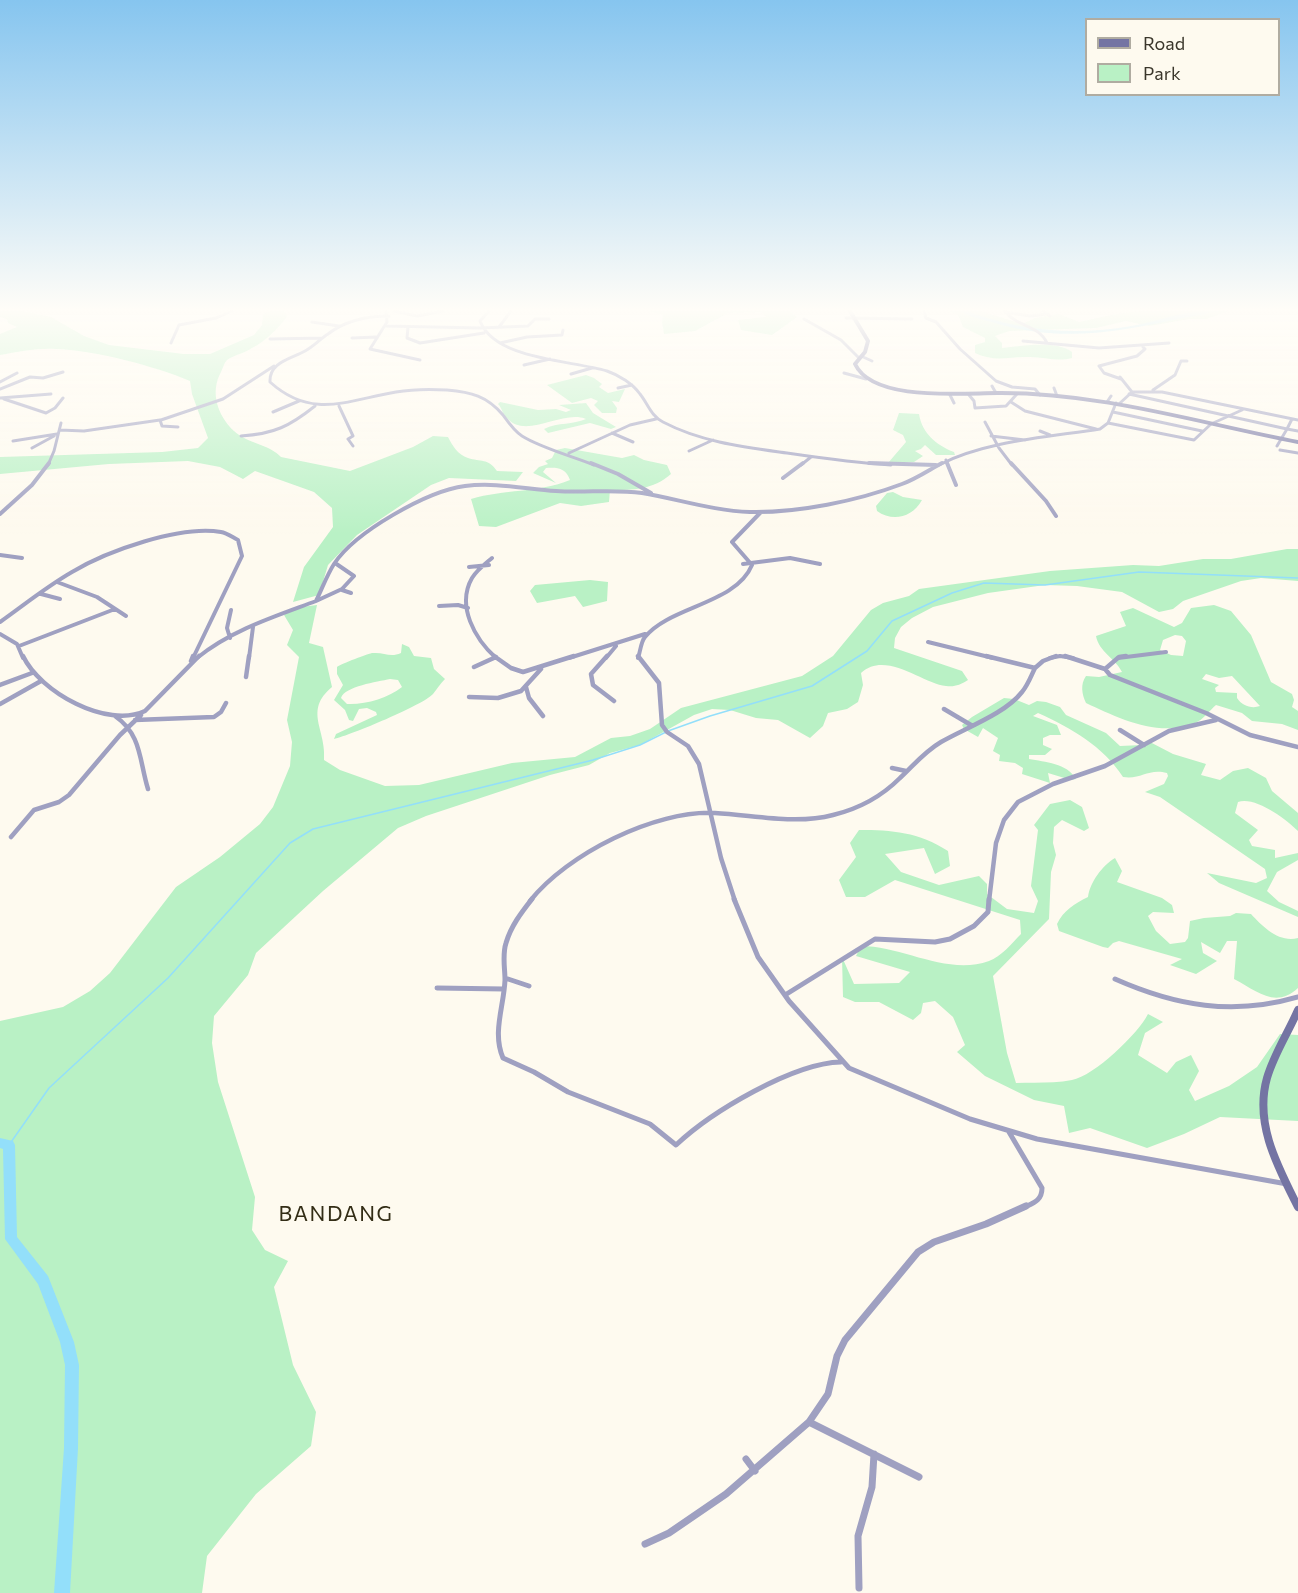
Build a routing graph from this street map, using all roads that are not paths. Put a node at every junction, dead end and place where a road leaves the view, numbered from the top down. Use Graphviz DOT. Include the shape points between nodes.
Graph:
graph roads {
  1 [pos="245,385"];
  2 [pos="273,385"];
  3 [pos="630,385"];
  4 [pos="632,385"];
  5 [pos="890,385"];
  6 [pos="1008,385"];
  7 [pos="1125,385"];
  8 [pos="1160,385"];
  9 [pos="992,386"];
  10 [pos="618,388"];
  11 [pos="1054,388"];
  12 [pos="1153,390"];
  13 [pos="996,393"];
  14 [pos="1130,393"];
  15 [pos="51,394"];
  16 [pos="969,394"];
  17 [pos="1017,394"];
  18 [pos="950,395"];
  19 [pos="1040,395"];
  20 [pos="1057,396"];
  21 [pos="1111,396"];
  22 [pos="63,398"];
  23 [pos="2,399"];
  24 [pos="299,401"];
  25 [pos="1011,402"];
  26 [pos="1107,402"];
  27 [pos="954,403"];
  28 [pos="1117,403"];
  29 [pos="1152,404"];
  30 [pos="315,406"];
  31 [pos="339,406"];
  32 [pos="1149,410"];
  33 [pos="1242,410"];
  34 [pos="273,412"];
  35 [pos="1113,412"];
  36 [pos="1224,417"];
  37 [pos="656,419"];
  38 [pos="1292,419"];
  39 [pos="162,420"];
  40 [pos="1298,420"];
  41 [pos="984,422"];
  42 [pos="60,423"];
  43 [pos="1108,423"];
  44 [pos="1212,423"];
  45 [pos="178,427"];
  46 [pos="1287,429"];
  47 [pos="1098,430"];
  48 [pos="1040,431"];
  49 [pos="1298,431"];
  50 [pos="59,432"];
  51 [pos="1202,432"];
  52 [pos="612,433"];
  53 [pos="1059,435"];
  54 [pos="241,436"];
  55 [pos="991,436"];
  56 [pos="1282,439"];
  57 [pos="1027,440"];
  58 [pos="13,441"];
  59 [pos="713,441"];
  60 [pos="633,442"];
  61 [pos="1298,442"];
  62 [pos="353,446"];
  63 [pos="1277,446"];
  64 [pos="32,448"];
  65 [pos="999,448"];
  66 [pos="1280,450"];
  67 [pos="689,451"];
  68 [pos="569,453"];
  69 [pos="1298,453"];
  70 [pos="811,457"];
  71 [pos="946,460"];
  72 [pos="916,465"];
  73 [pos="938,465"];
  74 [pos="919,475"];
  75 [pos="783,478"];
  76 [pos="956,485"];
  77 [pos="656,496"];
  78 [pos="761,512"];
  79 [pos="0,514"];
  80 [pos="1056,516"];
  81 [pos="0,555"];
  82 [pos="22,558"];
  83 [pos="492,558"];
  84 [pos="750,561"];
  85 [pos="335,563"];
  86 [pos="743,564"];
  87 [pos="820,564"];
  88 [pos="489,565"];
  89 [pos="469,567"];
  90 [pos="481,568"];
  91 [pos="56,582"];
  92 [pos="342,590"];
  93 [pos="351,593"];
  94 [pos="41,594"];
  95 [pos="60,598"];
  96 [pos="316,601"];
  97 [pos="439,606"];
  98 [pos="468,608"];
  99 [pos="115,609"];
  100 [pos="231,610"];
  101 [pos="126,616"];
  102 [pos="0,621"];
  103 [pos="253,627"];
  104 [pos="650,632"];
  105 [pos="0,634"];
  106 [pos="230,638"];
  107 [pos="928,642"];
  108 [pos="618,644"];
  109 [pos="19,646"];
  110 [pos="1166,652"];
  111 [pos="496,657"];
  112 [pos="190,664"];
  113 [pos="545,665"];
  114 [pos="474,667"];
  115 [pos="1035,669"];
  116 [pos="1105,669"];
  117 [pos="32,673"];
  118 [pos="246,677"];
  119 [pos="41,681"];
  120 [pos="0,685"];
  121 [pos="526,687"];
  122 [pos="469,697"];
  123 [pos="614,701"];
  124 [pos="0,704"];
  125 [pos="226,704"];
  126 [pos="944,709"];
  127 [pos="143,713"];
  128 [pos="114,716"];
  129 [pos="543,716"];
  130 [pos="135,720"];
  131 [pos="1216,720"];
  132 [pos="971,725"];
  133 [pos="129,726"];
  134 [pos="1120,730"];
  135 [pos="1144,745"];
  136 [pos="1298,747"];
  137 [pos="892,768"];
  138 [pos="906,771"];
  139 [pos="148,789"];
  140 [pos="709,812"];
  141 [pos="10,837"];
  142 [pos="505,978"];
  143 [pos="1114,979"];
  144 [pos="529,986"];
  145 [pos="437,988"];
  146 [pos="504,988"];
  147 [pos="785,995"];
  148 [pos="1298,997"];
  149 [pos="1298,1010"];
  150 [pos="842,1062"];
  151 [pos="1009,1132"];
  152 [pos="1287,1184"];
  153 [pos="1298,1207"];
  154 [pos="809,1422"];
  155 [pos="874,1454"];
  156 [pos="746,1459"];
  157 [pos="755,1471"];
  158 [pos="919,1477"];
  159 [pos="645,1544"];
  160 [pos="859,1588"];
  1 -- 39 [label="street" via="224,399"];
  2 -- 24 [label="street"];
  3 -- 10 [label="street"];
  4 -- 37 [label="street"];
  5 -- 18 [label="main road"];
  6 -- 19 [label="street" via="1035,389"];
  7 -- 14 [label="street"];
  8 -- 12 [label="street"];
  9 -- 13 [label="street"];
  11 -- 20 [label="street"];
  12 -- 14 [label="street"];
  12 -- 33 [label="street"];
  13 -- 16 [label="main road"];
  13 -- 17 [label="main road"];
  14 -- 28 [label="street"];
  14 -- 36 [label="street"];
  15 -- 23 [label="street"];
  16 -- 18 [label="main road"];
  16 -- 25 [label="street" via="975,408 1004,407"];
  17 -- 19 [label="main road"];
  17 -- 25 [label="street"];
  18 -- 27 [label="street"];
  19 -- 20 [label="main road"];
  20 -- 26 [label="main road"];
  21 -- 26 [label="street"];
  22 -- 23 [label="street" via="48,413"];
  24 -- 30 [label="street"];
  24 -- 34 [label="street"];
  25 -- 47 [label="street" via="1025,411"];
  26 -- 28 [label="main road"];
  28 -- 32 [label="main road"];
  28 -- 35 [label="street"];
  29 -- 32 [label="street"];
  30 -- 31 [label="street"];
  30 -- 54 [label="street" via="291,425"];
  31 -- 62 [label="street" via="353,436 348,439"];
  31 -- 68 [label="street" via="406,391 478,395 493,404 510,428 522,436"];
  32 -- 44 [label="main road"];
  33 -- 36 [label="street"];
  33 -- 38 [label="street"];
  35 -- 43 [label="street"];
  35 -- 51 [label="street"];
  36 -- 44 [label="street"];
  36 -- 46 [label="street"];
  37 -- 52 [label="street"];
  37 -- 59 [label="street"];
  38 -- 40 [label="street"];
  38 -- 46 [label="street"];
  39 -- 45 [label="street" via="162,426"];
  39 -- 50 [label="street"];
  41 -- 55 [label="street"];
  42 -- 50 [label="street"];
  43 -- 47 [label="street"];
  43 -- 51 [label="street" via="1191,440 1199,438"];
  44 -- 51 [label="street"];
  44 -- 56 [label="main road"];
  46 -- 49 [label="street"];
  46 -- 56 [label="street"];
  47 -- 53 [label="street"];
  48 -- 53 [label="street"];
  50 -- 58 [label="street"];
  50 -- 64 [label="street"];
  50 -- 79 [label="street" via="48,467"];
  52 -- 60 [label="street"];
  52 -- 68 [label="street"];
  53 -- 57 [label="street"];
  55 -- 57 [label="street"];
  55 -- 65 [label="street"];
  56 -- 61 [label="main road"];
  56 -- 63 [label="street"];
  57 -- 65 [label="street"];
  59 -- 67 [label="street"];
  59 -- 70 [label="street"];
  65 -- 71 [label="street"];
  65 -- 80 [label="street"];
  66 -- 69 [label="street"];
  68 -- 77 [label="street"];
  70 -- 72 [label="street" via="881,466"];
  70 -- 75 [label="street"];
  71 -- 73 [label="street"];
  71 -- 76 [label="street"];
  72 -- 73 [label="street"];
  72 -- 74 [label="street"];
  73 -- 74 [label="street"];
  74 -- 78 [label="street" via="913,482 862,497"];
  77 -- 78 [label="street"];
  77 -- 85 [label="street" via="464,486 436,494 389,517"];
  78 -- 84 [label="street" via="732,542"];
  81 -- 82 [label="street"];
  83 -- 90 [label="street"];
  84 -- 86 [label="street"];
  84 -- 87 [label="street" via="790,558"];
  84 -- 104 [label="street" via="753,568 744,578"];
  85 -- 92 [label="street" via="354,576"];
  85 -- 96 [label="street"];
  88 -- 90 [label="street"];
  89 -- 90 [label="street"];
  90 -- 98 [label="street" via="471,580"];
  91 -- 94 [label="street"];
  91 -- 99 [label="street" via="92,595"];
  91 -- 112 [label="street" via="86,564 172,536 219,530 232,536 243,546 242,556"];
  92 -- 93 [label="street"];
  92 -- 96 [label="street"];
  94 -- 95 [label="street"];
  94 -- 102 [label="street"];
  96 -- 103 [label="street"];
  97 -- 98 [label="street"];
  98 -- 111 [label="street" via="475,636"];
  99 -- 101 [label="street"];
  99 -- 109 [label="street"];
  100 -- 106 [label="street" via="227,628"];
  103 -- 106 [label="street"];
  103 -- 118 [label="street"];
  104 -- 108 [label="street"];
  104 -- 140 [label="street" via="643,638 636,657 659,683 662,725 688,746 699,764"];
  105 -- 109 [label="street"];
  106 -- 112 [label="street"];
  107 -- 115 [label="street"];
  108 -- 113 [label="street"];
  108 -- 123 [label="street" via="591,674 593,685"];
  109 -- 117 [label="street"];
  110 -- 116 [label="street" via="1119,657"];
  111 -- 113 [label="street" via="518,672"];
  111 -- 114 [label="street"];
  112 -- 127 [label="street"];
  113 -- 121 [label="street"];
  115 -- 116 [label="street" via="1058,654"];
  115 -- 132 [label="street" via="1019,696"];
  116 -- 131 [label="street" via="1131,685"];
  117 -- 119 [label="street"];
  117 -- 120 [label="street"];
  119 -- 124 [label="street"];
  119 -- 128 [label="street" via="67,698"];
  121 -- 122 [label="street" via="498,698"];
  121 -- 129 [label="street"];
  125 -- 130 [label="street" via="214,717"];
  126 -- 132 [label="street"];
  127 -- 128 [label="street"];
  127 -- 130 [label="street"];
  128 -- 133 [label="street"];
  130 -- 133 [label="street"];
  131 -- 135 [label="street" via="1169,731"];
  131 -- 136 [label="street" via="1258,738"];
  132 -- 138 [label="street" via="924,753"];
  133 -- 139 [label="street" via="135,735"];
  133 -- 141 [label="street" via="69,795 34,810"];
  134 -- 135 [label="street"];
  135 -- 147 [label="street" via="1105,766 1053,784 1010,810 996,843 988,912 974,926 935,942 875,939"];
  137 -- 138 [label="street"];
  138 -- 140 [label="street" via="864,803 827,816"];
  140 -- 142 [label="street" via="637,827 562,871 513,924 505,942"];
  140 -- 147 [label="street" via="739,914 758,957"];
  142 -- 144 [label="street"];
  142 -- 146 [label="street"];
  143 -- 148 [label="street" via="1146,993 1203,1006 1270,1005"];
  145 -- 146 [label="street"];
  146 -- 150 [label="street" via="497,1042 503,1058 568,1092 650,1124 676,1145 695,1129 798,1072 824,1062"];
  147 -- 150 [label="street"];
  149 -- 152 [label="main road" via="1269,1072 1262,1105"];
  150 -- 151 [label="street" via="920,1099"];
  151 -- 152 [label="street"];
  151 -- 154 [label="street" via="1042,1188 1042,1195 1037,1201 918,1252 845,1340 828,1394"];
  152 -- 153 [label="main road"];
  154 -- 155 [label="street" via="848,1445"];
  154 -- 157 [label="street"];
  155 -- 158 [label="street"];
  155 -- 160 [label="street" via="872,1487 858,1536"];
  156 -- 157 [label="street"];
  157 -- 159 [label="street" via="679,1527"];
}
